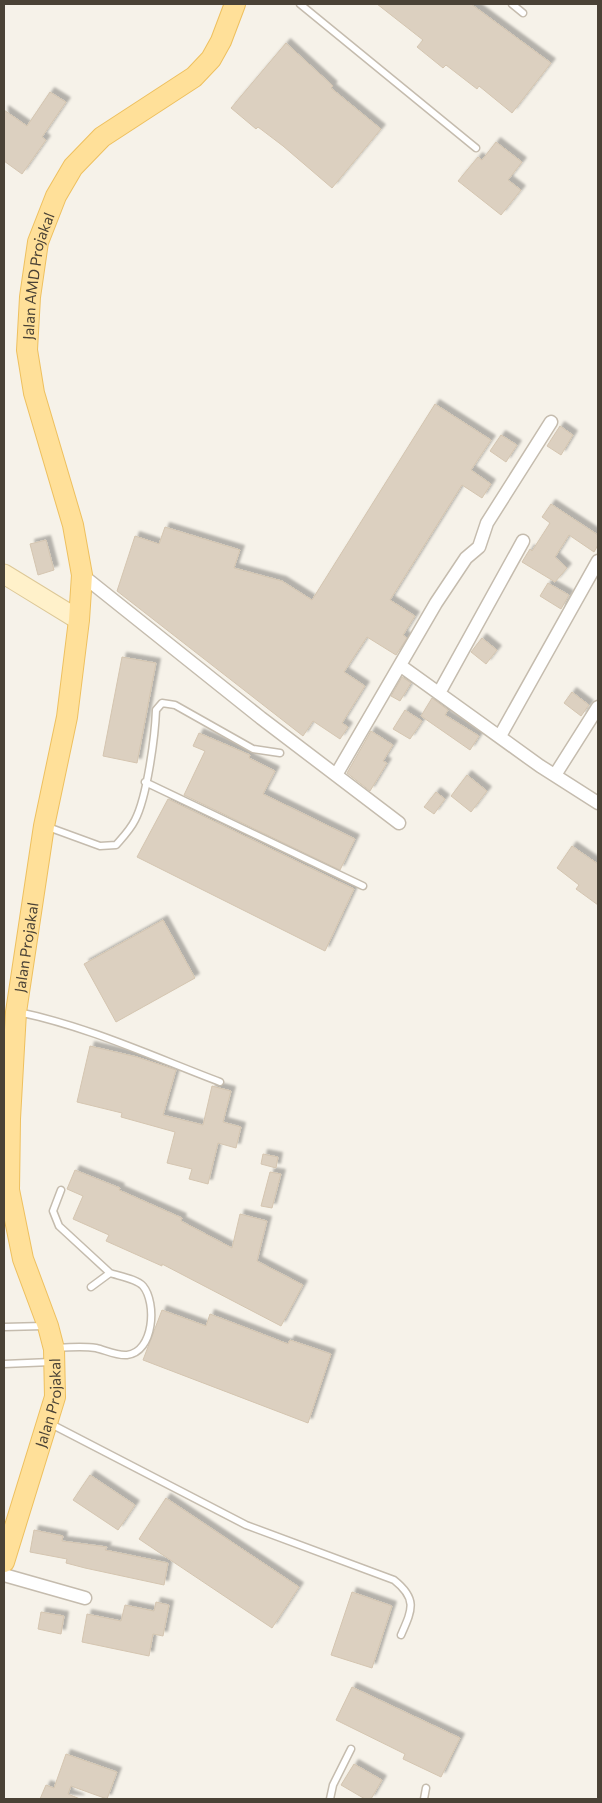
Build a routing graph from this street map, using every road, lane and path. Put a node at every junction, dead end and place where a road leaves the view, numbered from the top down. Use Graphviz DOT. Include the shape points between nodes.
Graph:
graph roads {
  1 [pos="235,4"];
  2 [pos="300,4"];
  3 [pos="512,4"];
  4 [pos="523,13"];
  5 [pos="476,148"];
  6 [pos="551,422"];
  7 [pos="523,541"];
  8 [pos="598,561"];
  9 [pos="4,574"];
  10 [pos="82,575"];
  11 [pos="79,620"];
  12 [pos="401,666"];
  13 [pos="439,693"];
  14 [pos="598,707"];
  15 [pos="500,736"];
  16 [pos="280,753"];
  17 [pos="336,775"];
  18 [pos="556,775"];
  19 [pos="145,782"];
  20 [pos="598,803"];
  21 [pos="399,823"];
  22 [pos="44,826"];
  23 [pos="363,886"];
  24 [pos="16,1012"];
  25 [pos="220,1082"];
  26 [pos="61,1190"];
  27 [pos="110,1273"];
  28 [pos="91,1287"];
  29 [pos="48,1326"];
  30 [pos="4,1328"];
  31 [pos="54,1355"];
  32 [pos="4,1364"];
  33 [pos="48,1423"];
  34 [pos="4,1562"];
  35 [pos="4,1575"];
  36 [pos="85,1598"];
  37 [pos="401,1636"];
  38 [pos="351,1748"];
  39 [pos="426,1788"];
  40 [pos="330,1799"];
  41 [pos="424,1799"];
  1 -- 10 [label="main road, Jalan AMD Projakal" via="211,59 194,77 102,137 73,167 56,196 38,242 27,350 34,393 71,516"];
  2 -- 5 [label="lane"];
  3 -- 4 [label="lane"];
  6 -- 12 [label="street" via="487,523 479,547 466,558 445,588"];
  7 -- 13 [label="street"];
  8 -- 15 [label="street"];
  9 -- 11 [label="street"];
  10 -- 11 [label="main road, Jalan AMD Projakal"];
  10 -- 17 [label="street"];
  11 -- 22 [label="main road, Jalan Projakal" via="68,717"];
  12 -- 13 [label="street"];
  12 -- 17 [label="street"];
  13 -- 15 [label="street"];
  14 -- 18 [label="street"];
  15 -- 18 [label="street"];
  16 -- 19 [label="lane" via="253,749 175,705 162,703 156,710"];
  17 -- 21 [label="street"];
  18 -- 20 [label="street"];
  19 -- 22 [label="lane" via="136,819 116,845 100,846"];
  19 -- 23 [label="lane"];
  22 -- 24 [label="main road, Jalan Projakal"];
  24 -- 25 [label="lane" via="90,1032"];
  24 -- 29 [label="main road, Jalan Projakal" via="8,1190 23,1259"];
  26 -- 27 [label="lane" via="53,1211 58,1226"];
  27 -- 28 [label="lane"];
  27 -- 31 [label="lane" via="141,1284 147,1293 152,1326 142,1344 128,1355 81,1347"];
  29 -- 30 [label="lane"];
  29 -- 31 [label="main road, Jalan Projakal"];
  31 -- 32 [label="lane"];
  31 -- 33 [label="main road, Jalan Projakal" via="56,1397"];
  33 -- 34 [label="main road, Jalan Projakal"];
  33 -- 37 [label="lane" via="246,1525 394,1580 408,1591 411,1603"];
  35 -- 36 [label="street"];
  38 -- 40 [label="lane" via="333,1785"];
  39 -- 41 [label="lane"];
}
